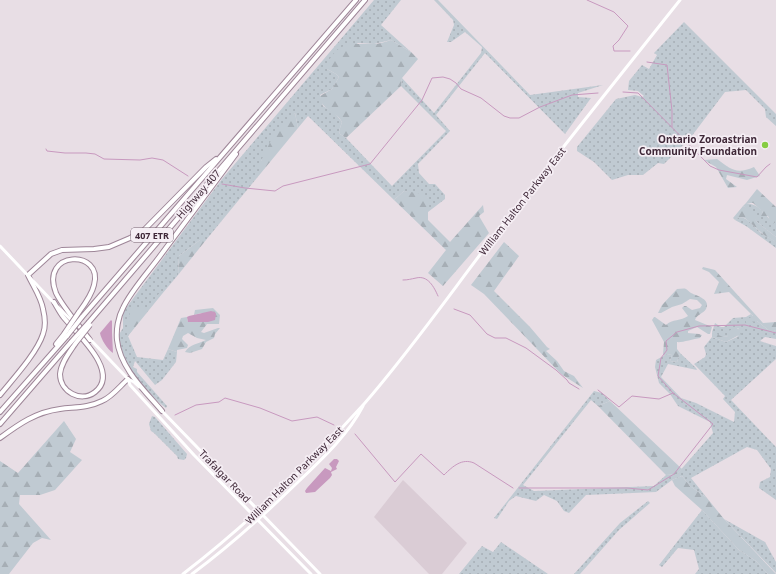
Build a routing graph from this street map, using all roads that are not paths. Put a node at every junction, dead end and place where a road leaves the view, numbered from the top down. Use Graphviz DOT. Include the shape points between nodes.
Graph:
graph roads {
  1 [pos="356,0"];
  2 [pos="365,0"];
  3 [pos="680,0"];
  4 [pos="255,129"];
  5 [pos="223,154"];
  6 [pos="0,246"];
  7 [pos="28,275"];
  8 [pos="54,302"];
  9 [pos="65,335"];
  10 [pos="90,340"];
  11 [pos="73,343"];
  12 [pos="128,379"];
  13 [pos="0,396"];
  14 [pos="365,402"];
  15 [pos="162,411"];
  16 [pos="0,412"];
  17 [pos="0,424"];
  18 [pos="0,438"];
  19 [pos="259,511"];
  20 [pos="264,515"];
  21 [pos="255,516"];
  22 [pos="259,520"];
  23 [pos="183,574"];
  24 [pos="192,574"];
  25 [pos="311,574"];
  26 [pos="320,574"];
  1 -- 5 [label="highway, Highway 407 / 407 ETR"];
  2 -- 4 [label="highway, Highway 407 / 407 ETR"];
  3 -- 14 [label="main road, William Halton Parkway East"];
  4 -- 11 [label="highway, Highway 407 / 407 ETR, bridge"];
  4 -- 15 [label="highway" via="139,284 119,317 117,341 123,360"];
  5 -- 7 [label="highway" via="206,167 144,230 109,246 62,250 51,254"];
  5 -- 9 [label="highway, Highway 407 / 407 ETR, bridge"];
  6 -- 7 [label="main road, Trafalgar Road"];
  7 -- 8 [label="main road, Trafalgar Road"];
  7 -- 13 [label="highway" via="43,307 43,336"];
  8 -- 10 [label="main road, Trafalgar Road"];
  8 -- 11 [label="highway" via="96,357 102,373 102,382 91,395 74,396 65,390 61,383 62,365"];
  9 -- 10 [label="highway, bridge" via="80,312 87,301 95,285 95,274 91,266 76,258 59,264 54,272 53,282 56,294"];
  9 -- 16 [label="highway, Highway 407 / 407 ETR"];
  10 -- 12 [label="main road, Trafalgar Road"];
  11 -- 17 [label="highway, Highway 407 / 407 ETR"];
  12 -- 15 [label="main road, Trafalgar Road"];
  12 -- 18 [label="highway" via="104,400 85,407 41,413 19,423"];
  12 -- 21 [label="main road, Trafalgar Road" via="130,385 194,455"];
  14 -- 19 [label="main road, William Halton Parkway East" via="309,463"];
  14 -- 20 [label="main road, William Halton Parkway East" via="356,421"];
  15 -- 19 [label="main road, Trafalgar Road"];
  19 -- 20 [label="main road, Trafalgar Road"];
  19 -- 21 [label="main road, William Halton Parkway East"];
  20 -- 22 [label="main road, William Halton Parkway East"];
  20 -- 26 [label="main road, Trafalgar Road"];
  21 -- 22 [label="main road, Trafalgar Road"];
  21 -- 23 [label="main road, William Halton Parkway East"];
  22 -- 24 [label="main road, William Halton Parkway East"];
  22 -- 25 [label="main road, Trafalgar Road"];
}
